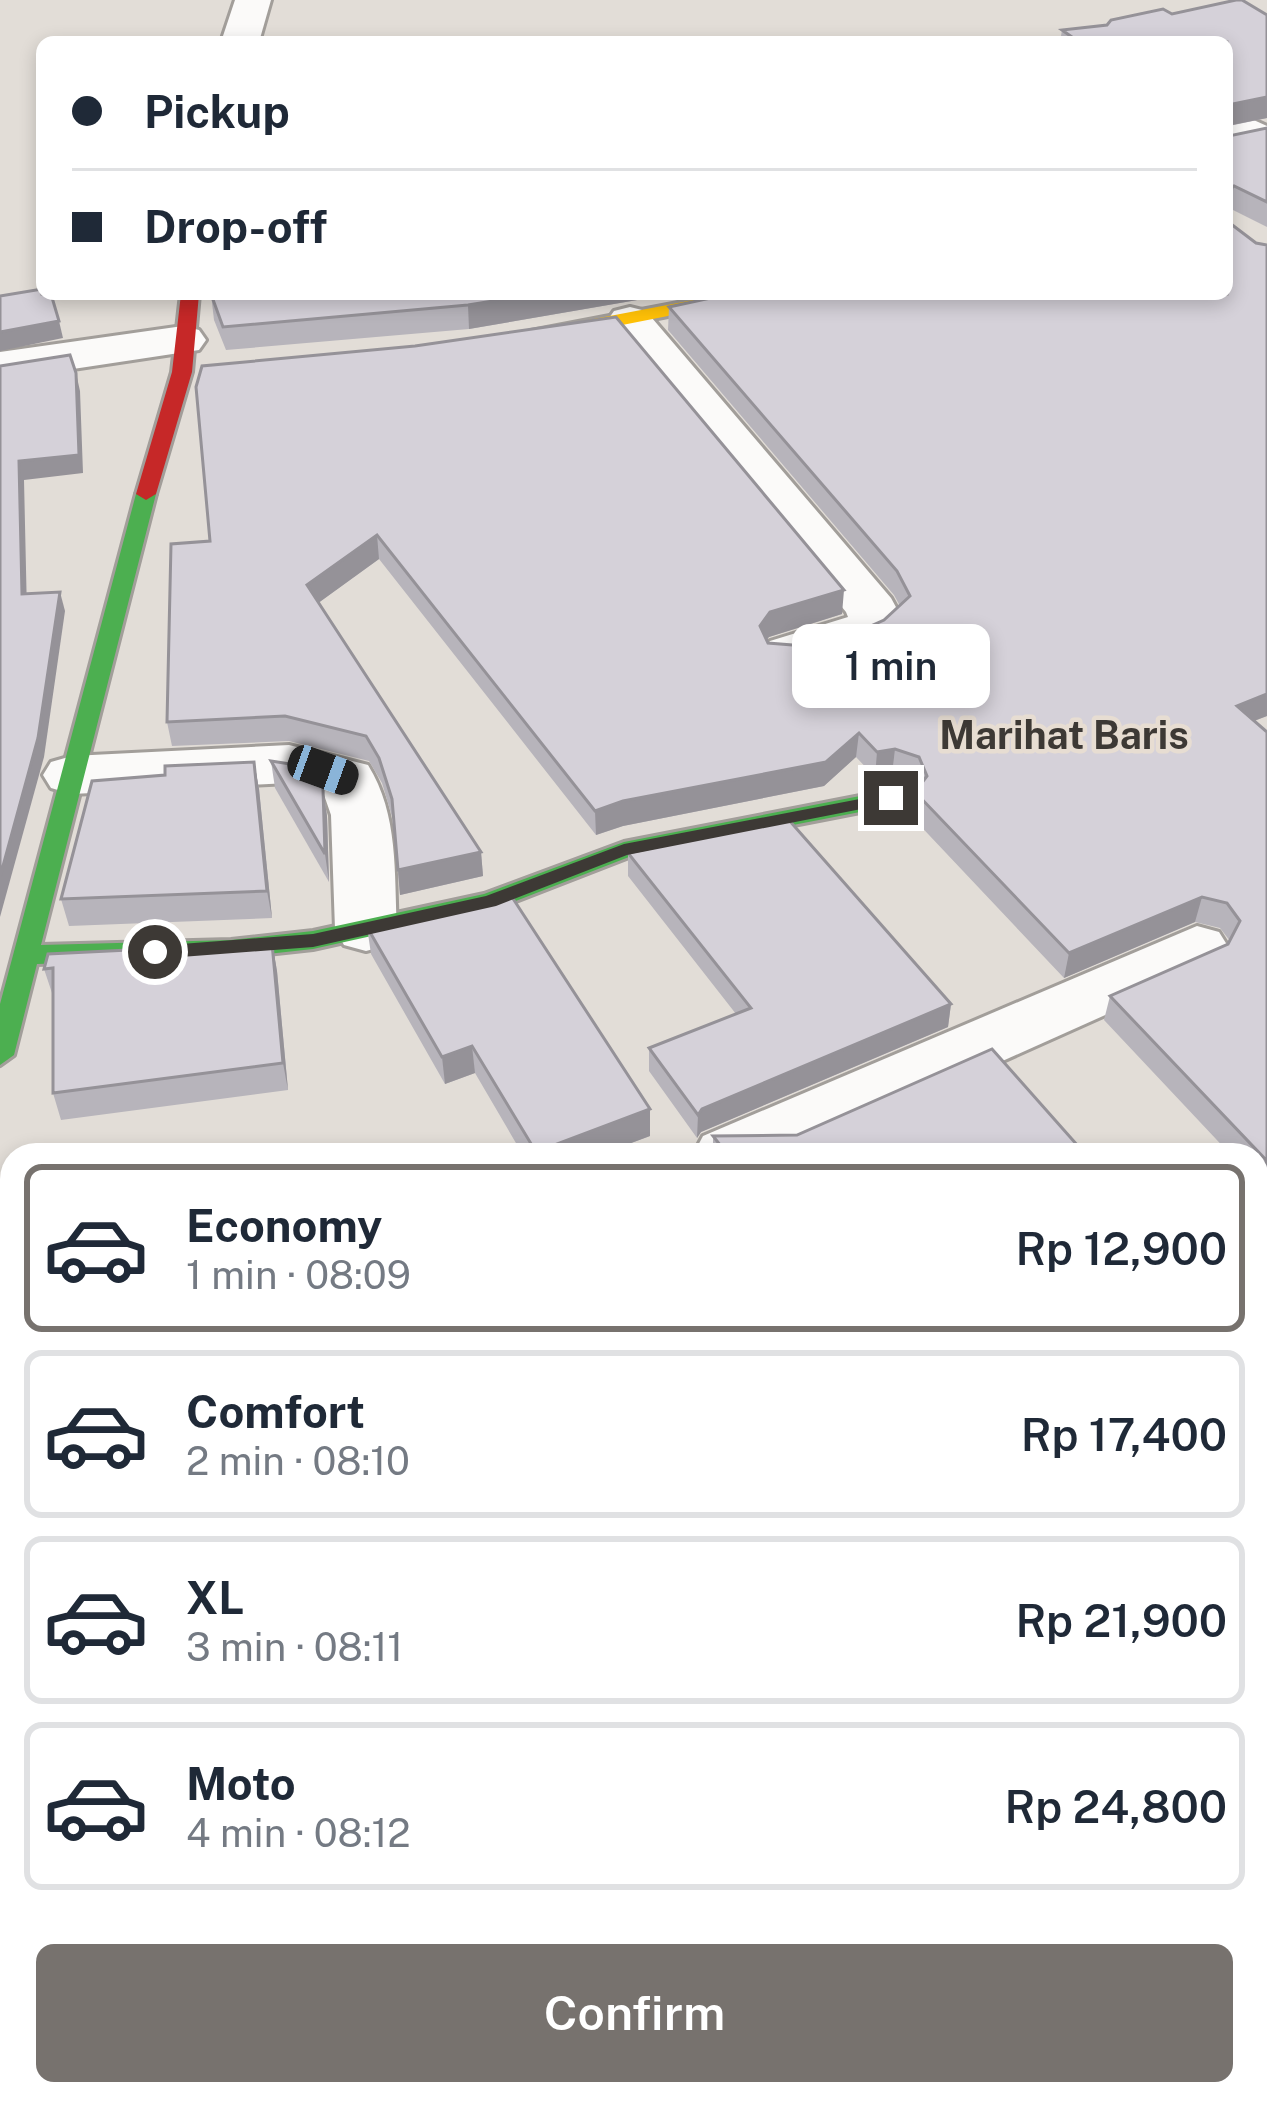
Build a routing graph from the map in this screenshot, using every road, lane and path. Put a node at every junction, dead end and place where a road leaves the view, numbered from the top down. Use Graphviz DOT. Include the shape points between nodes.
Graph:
graph roads {
  1 [pos="253,0"];
  2 [pos="242,36"];
  3 [pos="726,300"];
  4 [pos="630,321"];
  5 [pos="496,342"];
  6 [pos="190,344"];
  7 [pos="0,366"];
  8 [pos="789,653"];
  9 [pos="72,775"];
  10 [pos="891,798"];
  11 [pos="366,929"];
  12 [pos="20,935"];
  13 [pos="1197,948"];
  14 [pos="0,1055"];
  15 [pos="754,1143"];
  1 -- 2 [label="street"];
  3 -- 4 [label="street"];
  4 -- 5 [label="street"];
  4 -- 8 [label="street" via="872,609 870,628"];
  6 -- 7 [label="street"];
  6 -- 9 [label="street"];
  9 -- 11 [label="street" via="289,764 347,779 361,815"];
  9 -- 12 [label="street"];
  10 -- 11 [label="street" via="624,850 489,902"];
  11 -- 12 [label="street" via="231,949"];
  12 -- 14 [label="street"];
  13 -- 15 [label="street"];
}
